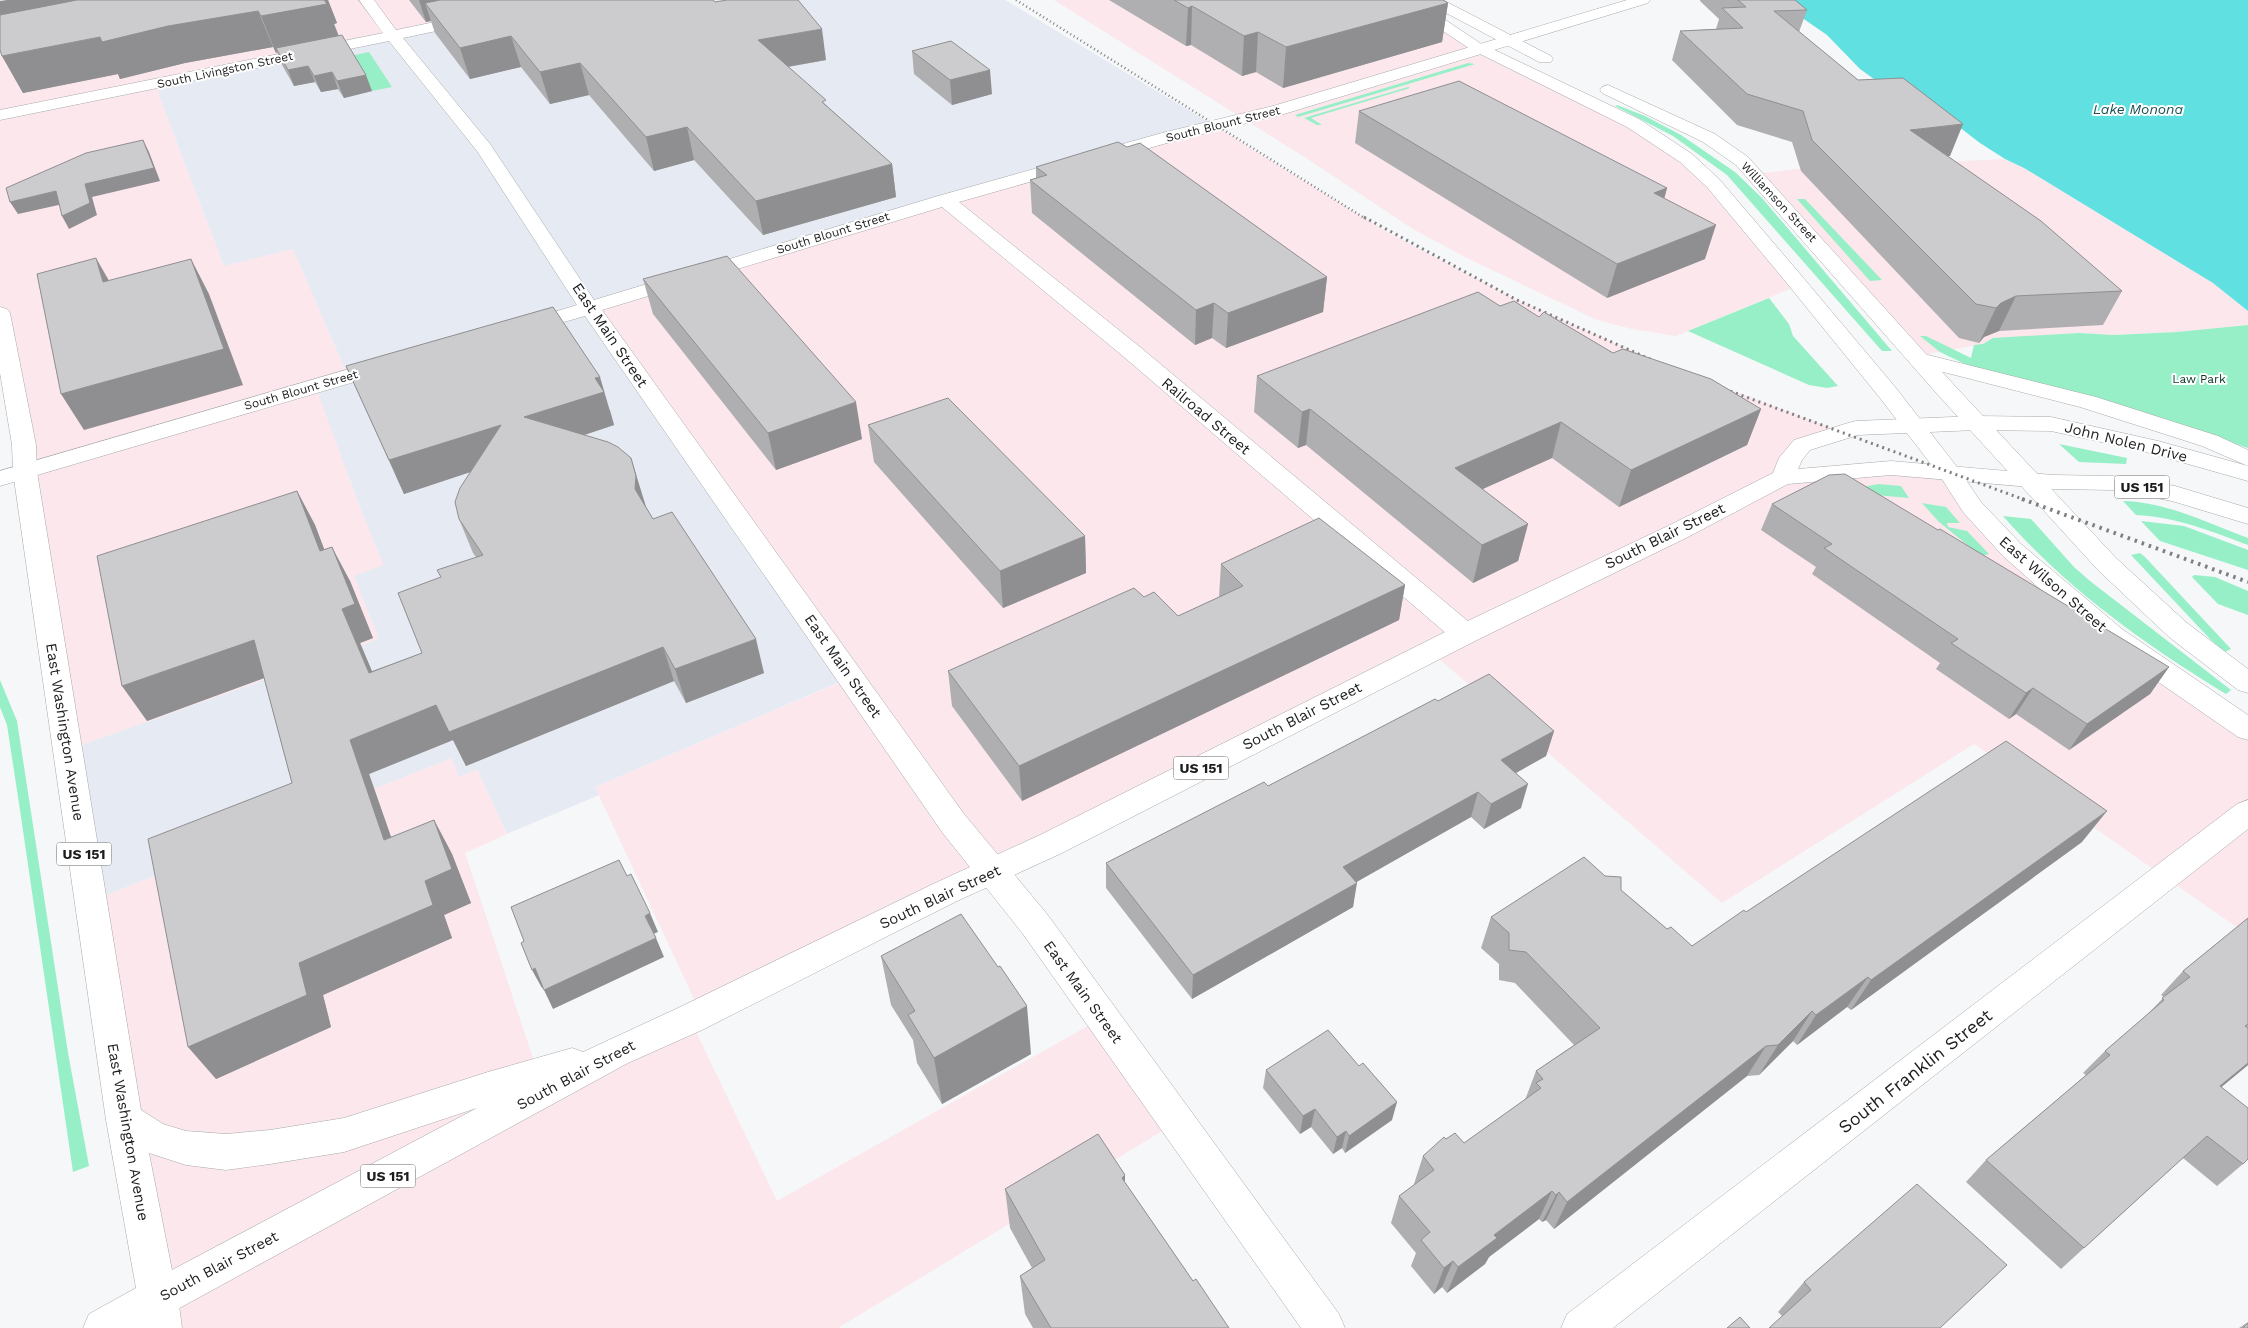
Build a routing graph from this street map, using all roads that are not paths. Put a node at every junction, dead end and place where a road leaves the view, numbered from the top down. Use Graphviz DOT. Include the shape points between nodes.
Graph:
graph roads {
  1 [pos="366,0"];
  2 [pos="1412,0"];
  3 [pos="1431,0"];
  4 [pos="1643,0"];
  5 [pos="483,17"];
  6 [pos="392,35"];
  7 [pos="1506,39"];
  8 [pos="1479,48"];
  9 [pos="1561,66"];
  10 [pos="1592,82"];
  11 [pos="0,115"];
  12 [pos="945,200"];
  13 [pos="589,307"];
  14 [pos="1,321"];
  15 [pos="506,332"];
  16 [pos="1920,359"];
  17 [pos="404,360"];
  18 [pos="1977,423"];
  19 [pos="1912,424"];
  20 [pos="2248,459"];
  21 [pos="1949,472"];
  22 [pos="2248,474"];
  23 [pos="13,475"];
  24 [pos="1783,477"];
  25 [pos="2032,481"];
  26 [pos="2248,516"];
  27 [pos="1465,634"];
  28 [pos="2248,684"];
  29 [pos="2248,729"];
  30 [pos="2248,812"];
  31 [pos="991,872"];
  32 [pos="616,1052"];
  33 [pos="124,1120"];
  34 [pos="160,1313"];
  35 [pos="103,1328"];
  36 [pos="1325,1328"];
  37 [pos="1581,1328"];
  1 -- 6 [label="street, East Main Street"];
  2 -- 8 [label="street" via="1424,12"];
  3 -- 7 [label="street"];
  4 -- 7 [label="street, South Blount Street"];
  5 -- 6 [label="street, South Livingston Street"];
  6 -- 11 [label="street, South Livingston Street"];
  6 -- 13 [label="street, East Main Street" via="484,148"];
  7 -- 8 [label="street, South Blount Street"];
  7 -- 9 [label="street"];
  8 -- 12 [label="street, South Blount Street" via="1278,110 1161,139"];
  8 -- 19 [label="street" via="1633,123 1686,158 1713,183"];
  10 -- 16 [label="street, Williamson Street" via="1709,138 1742,161"];
  12 -- 13 [label="street, South Blount Street"];
  12 -- 27 [label="street, Railroad Street" via="1132,352"];
  13 -- 15 [label="street, South Blount Street"];
  13 -- 31 [label="street, East Main Street" via="952,823"];
  14 -- 23 [label="street, East Washington Avenue / US 151" via="24,445"];
  16 -- 18 [label="street, Williamson Street"];
  16 -- 20 [label="street" via="2088,402 2210,440"];
  17 -- 23 [label="street, South Blount Street"];
  18 -- 19 [label="street, John Nolen Drive"];
  18 -- 22 [label="street, John Nolen Drive" via="2051,424 2076,428"];
  18 -- 25 [label="street, Williamson Street"];
  19 -- 21 [label="street"];
  19 -- 24 [label="street" via="1856,428 1809,442 1794,453"];
  21 -- 24 [label="street, South Blair Street / US 151" via="1891,468"];
  21 -- 25 [label="street, US 151"];
  21 -- 29 [label="street, East Wilson Street" via="1972,507 1991,528 2069,602 2142,658"];
  23 -- 33 [label="street, East Washington Avenue / US 151"];
  24 -- 27 [label="street, South Blair Street / US 151"];
  25 -- 26 [label="street, US 151" via="2133,485"];
  25 -- 28 [label="street" via="2089,546 2139,596"];
  27 -- 31 [label="street, South Blair Street / US 151"];
  30 -- 37 [label="street, South Franklin Street"];
  31 -- 32 [label="street, South Blair Street / US 151"];
  31 -- 36 [label="street, East Main Street" via="1035,924"];
  32 -- 33 [label="street, US 151" via="488,1088 344,1135 295,1144 226,1152 186,1148 154,1138"];
  32 -- 34 [label="street, South Blair Street / US 151" via="267,1242"];
  33 -- 34 [label="street, East Washington Avenue"];
  34 -- 35 [label="street, South Blair Street / US 151"];
}
